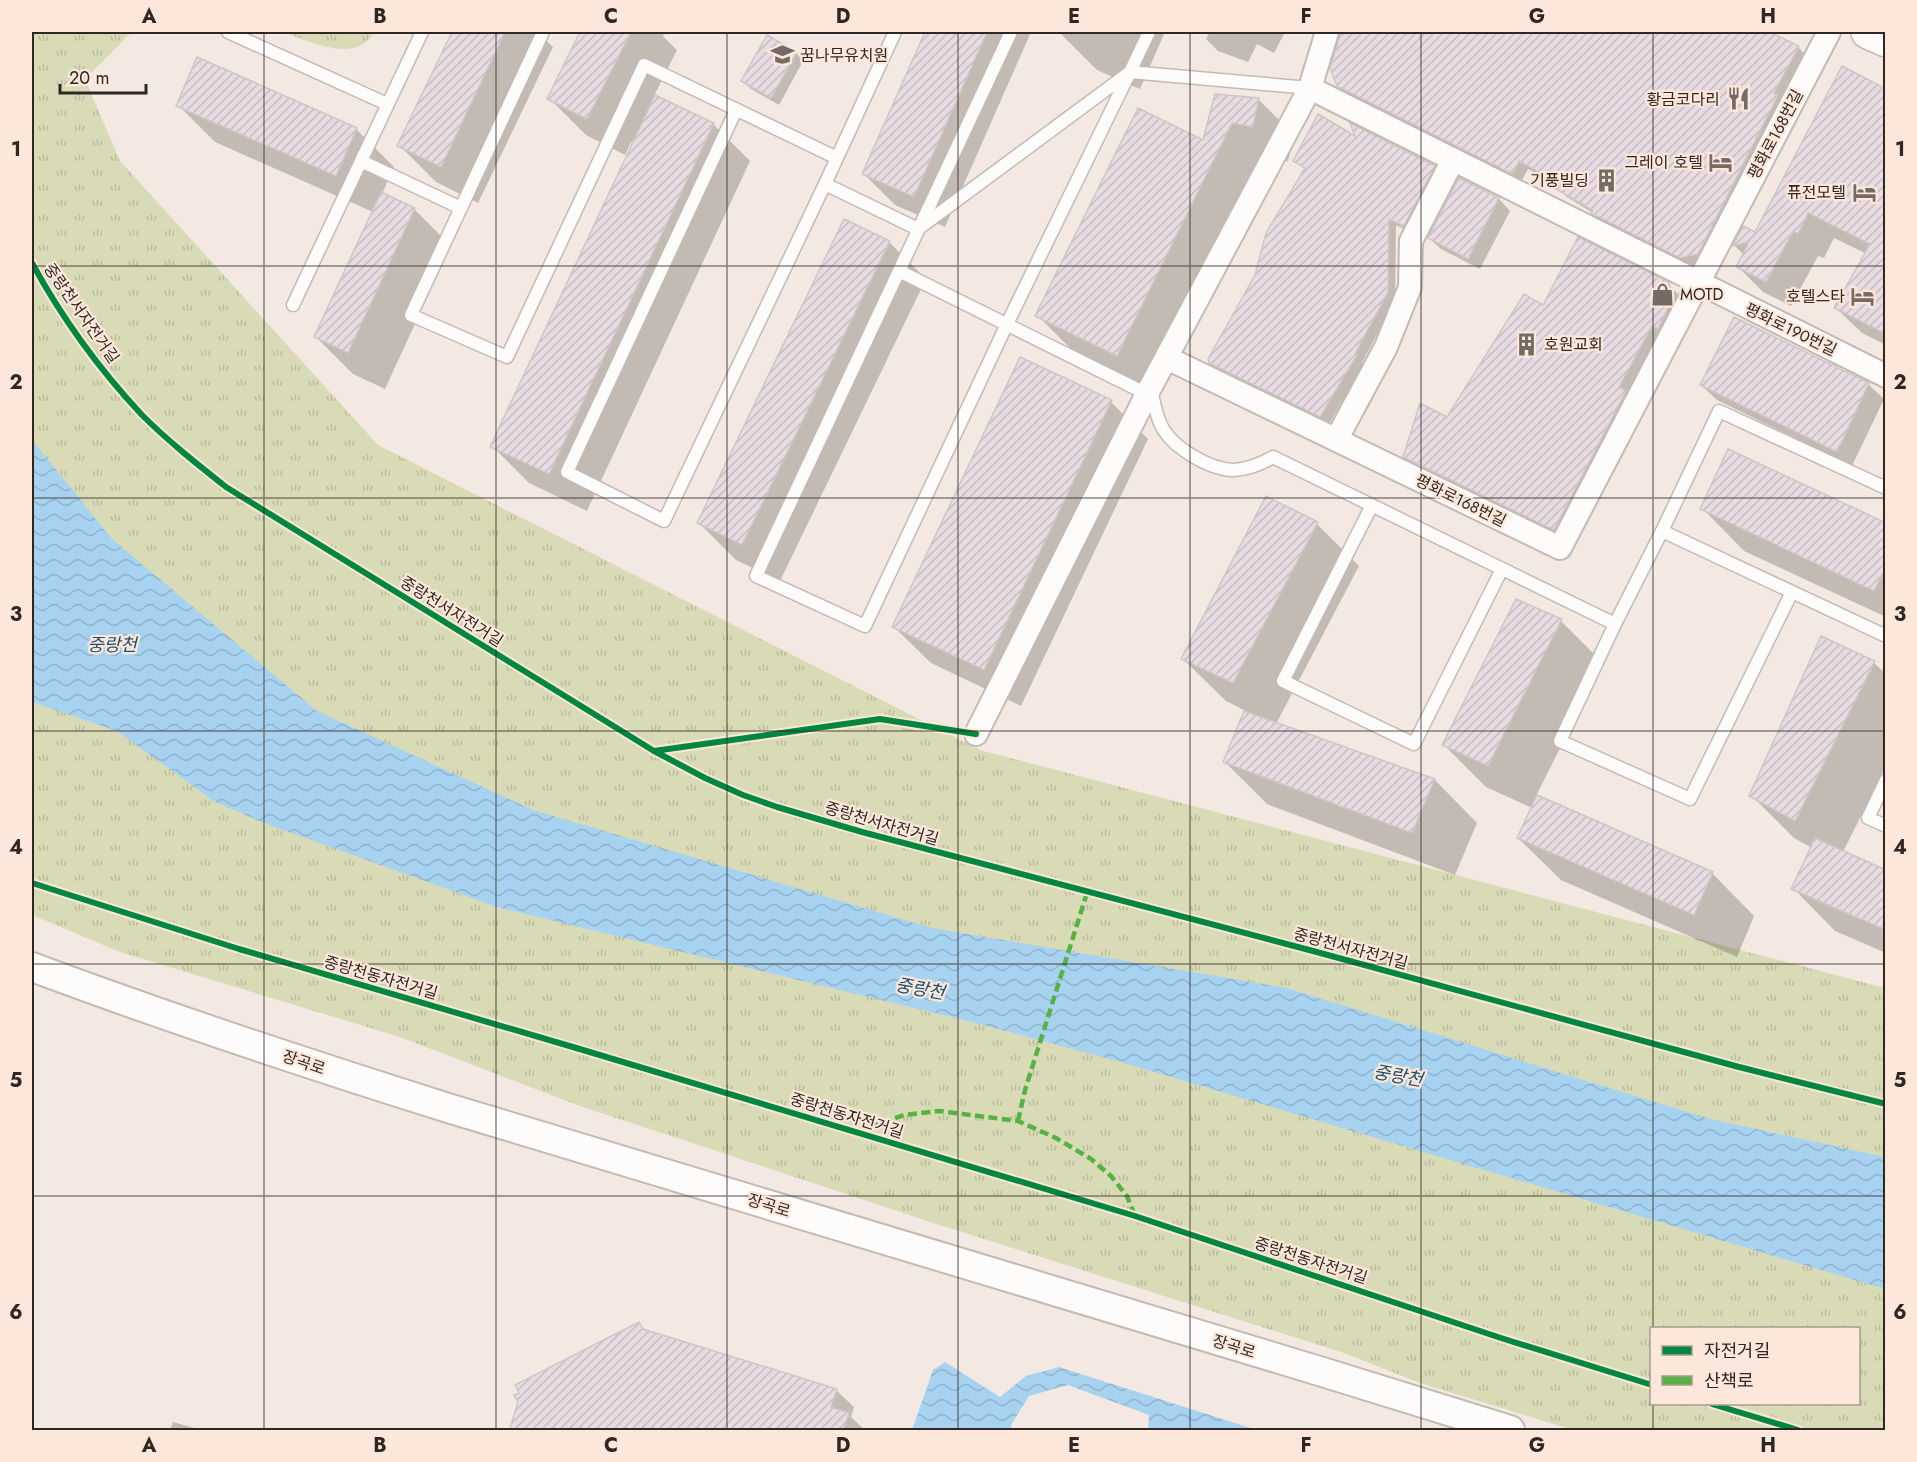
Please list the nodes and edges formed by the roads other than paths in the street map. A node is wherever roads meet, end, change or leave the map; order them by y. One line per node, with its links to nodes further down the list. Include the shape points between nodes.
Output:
1 (228, 32): 13 (lane)
2 (422, 32): 13 (lane); 18 (lane, via 361,161)
3 (543, 32): 18 (lane)
4 (894, 32): 15 (lane)
5 (1011, 32): 19 (lane)
6 (1149, 32): 11 (lane)
7 (1327, 32): 12 (street)
8 (1829, 32): 21 (street, 평화로168번길)
9 (1869, 32): 10 (main road)
10 (1886, 40)
11 (1130, 72): 12 (lane); 19 (lane); 23 (lane)
12 (1310, 88): 16 (street, 평화로190번길); 24 (street)
13 (387, 104): 22 (lane)
14 (736, 110): 15 (lane); 17 (lane, via 567,472 664,521); 18 (lane, via 644,65 507,357 411,315)
15 (837, 158): 17 (lane)
16 (1453, 160): 21 (street, 평화로190번길); 27 (street, via 1411,242 1410,287 1386,348)
17 (825, 184): 19 (lane)
18 (461, 208)
19 (918, 229): 20 (lane)
20 (899, 271): 23 (lane); 23 (lane, via 756,576 865,626)
21 (1697, 282): 25 (street, 평화로190번길); 27 (street, 평화로168번길, via 1560,548)
22 (293, 305)
23 (1007, 324): 26 (lane)
24 (1167, 358): 26 (street); 27 (street, 평화로168번길)
25 (1886, 376)
26 (1149, 391): 29 (lane, via 1164,431 1189,454 1231,470 1248,468 1274,457); 35 (street)
27 (1336, 440)
28 (1886, 488): 30 (lane, via 1719,411)
29 (1372, 506): 31 (lane); 31 (lane, via 1283,681 1414,744)
30 (1662, 531): 32 (lane); 33 (lane)
31 (1502, 569): 33 (lane)
32 (1792, 592): 33 (lane, via 1690,800 1560,741); 34 (lane)
33 (1615, 624)
34 (1886, 636)
35 (976, 734)
36 (1886, 780): 37 (lane, via 1868,818)
37 (1886, 826)
38 (32, 968): 39 (street, 장곡로, via 448,1108)
39 (1510, 1431)

